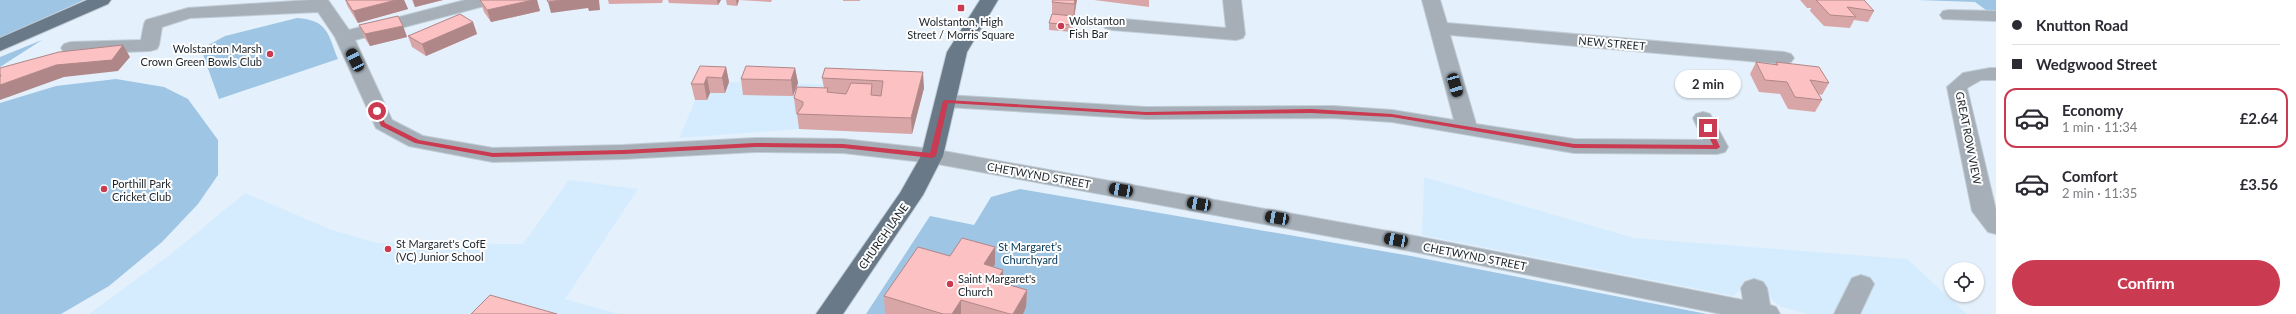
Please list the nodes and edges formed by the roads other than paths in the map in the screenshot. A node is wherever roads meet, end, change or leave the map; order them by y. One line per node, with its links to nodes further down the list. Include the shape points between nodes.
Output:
1 (102, 0): 12 (main road)
2 (486, 0): 11 (street)
3 (989, 0): 16 (main road, CHURCH LANE, via 957,52)
4 (1232, 0): 9 (street, via 1236,34)
5 (1431, 0): 10 (street)
6 (322, 5): 11 (street, CHETWYND STREET); 13 (street, via 188,13 153,24 150,45)
7 (1949, 15): 8 (street)
8 (1996, 16)
9 (1112, 24)
10 (1439, 28): 14 (street, NEW STREET); 18 (street)
11 (344, 37): 19 (street, CHETWYND STREET, via 383,124 417,141 493,155 755,145 843,146)
12 (0, 45)
13 (72, 48)
14 (1784, 58)
15 (1996, 74): 20 (street, GREAT ROW VIEW, via 1966,78 1957,87 1984,211)
16 (946, 101): 18 (street, via 1146,114 1311,111 1392,116); 19 (main road, CHURCH LANE)
17 (1703, 118): 18 (street, via 1717,147 1574,146)
18 (1467, 128)
19 (932, 156): 22 (street, CHETWYND STREET); 23 (main road, CHURCH LANE, via 911,195)
20 (1996, 226)
21 (1861, 284): 24 (street)
22 (1759, 305)
23 (829, 314)
24 (1847, 314)

